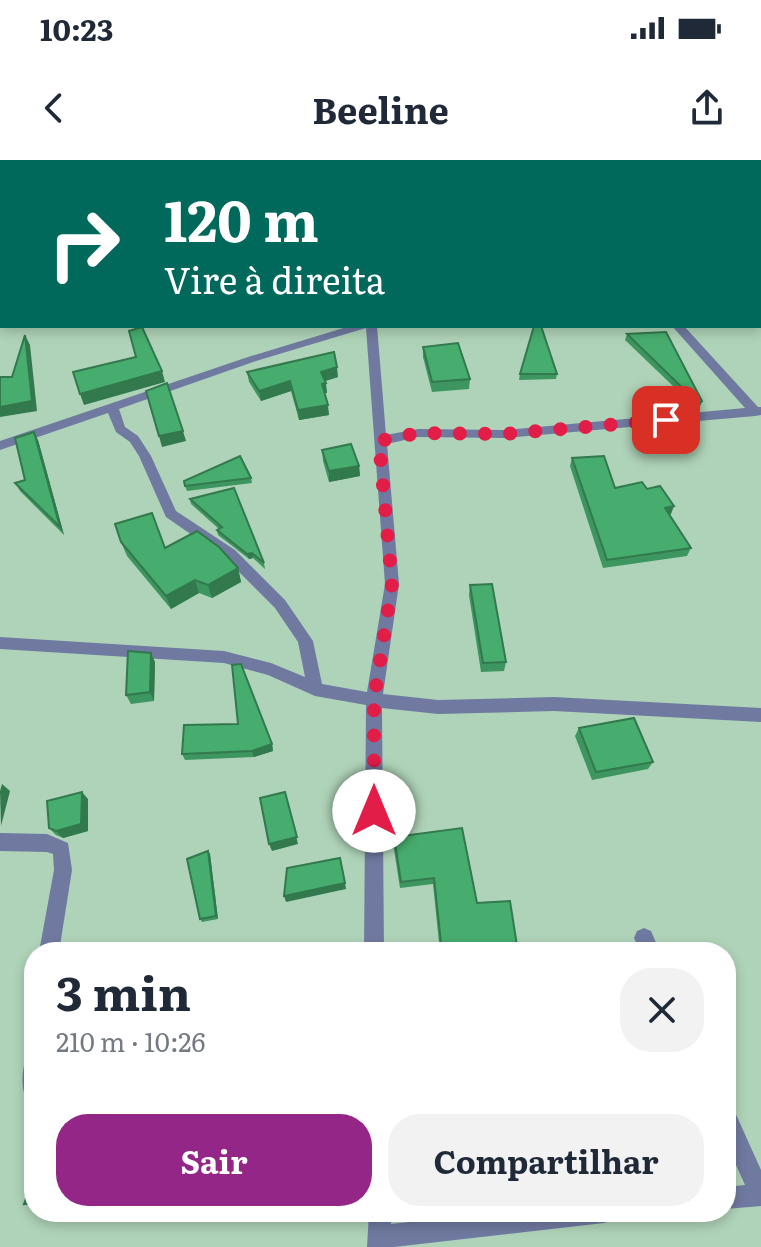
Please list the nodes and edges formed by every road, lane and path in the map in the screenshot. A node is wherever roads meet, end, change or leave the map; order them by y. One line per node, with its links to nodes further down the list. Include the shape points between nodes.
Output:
1 (356, 328): 4 (street)
2 (371, 328): 6 (street)
3 (680, 328): 5 (street)
4 (112, 406): 7 (street); 9 (street, via 120,429 145,456 171,514 230,554 280,604 305,641)
5 (758, 411): 6 (street, via 504,434 418,433)
6 (379, 441): 10 (street, via 392,584)
7 (0, 446)
8 (0, 643): 9 (street, via 224,657 271,669)
9 (315, 689): 10 (street)
10 (374, 700): 11 (street, via 438,707 554,704); 14 (street)
11 (761, 715)
12 (0, 842): 13 (street, via 47,843 62,849)
13 (51, 942)
14 (374, 942)
15 (736, 1140): 16 (street)
16 (761, 1195): 17 (street)
17 (736, 1197)
18 (380, 1222): 20 (street)
19 (529, 1222): 20 (street)
20 (379, 1242)

